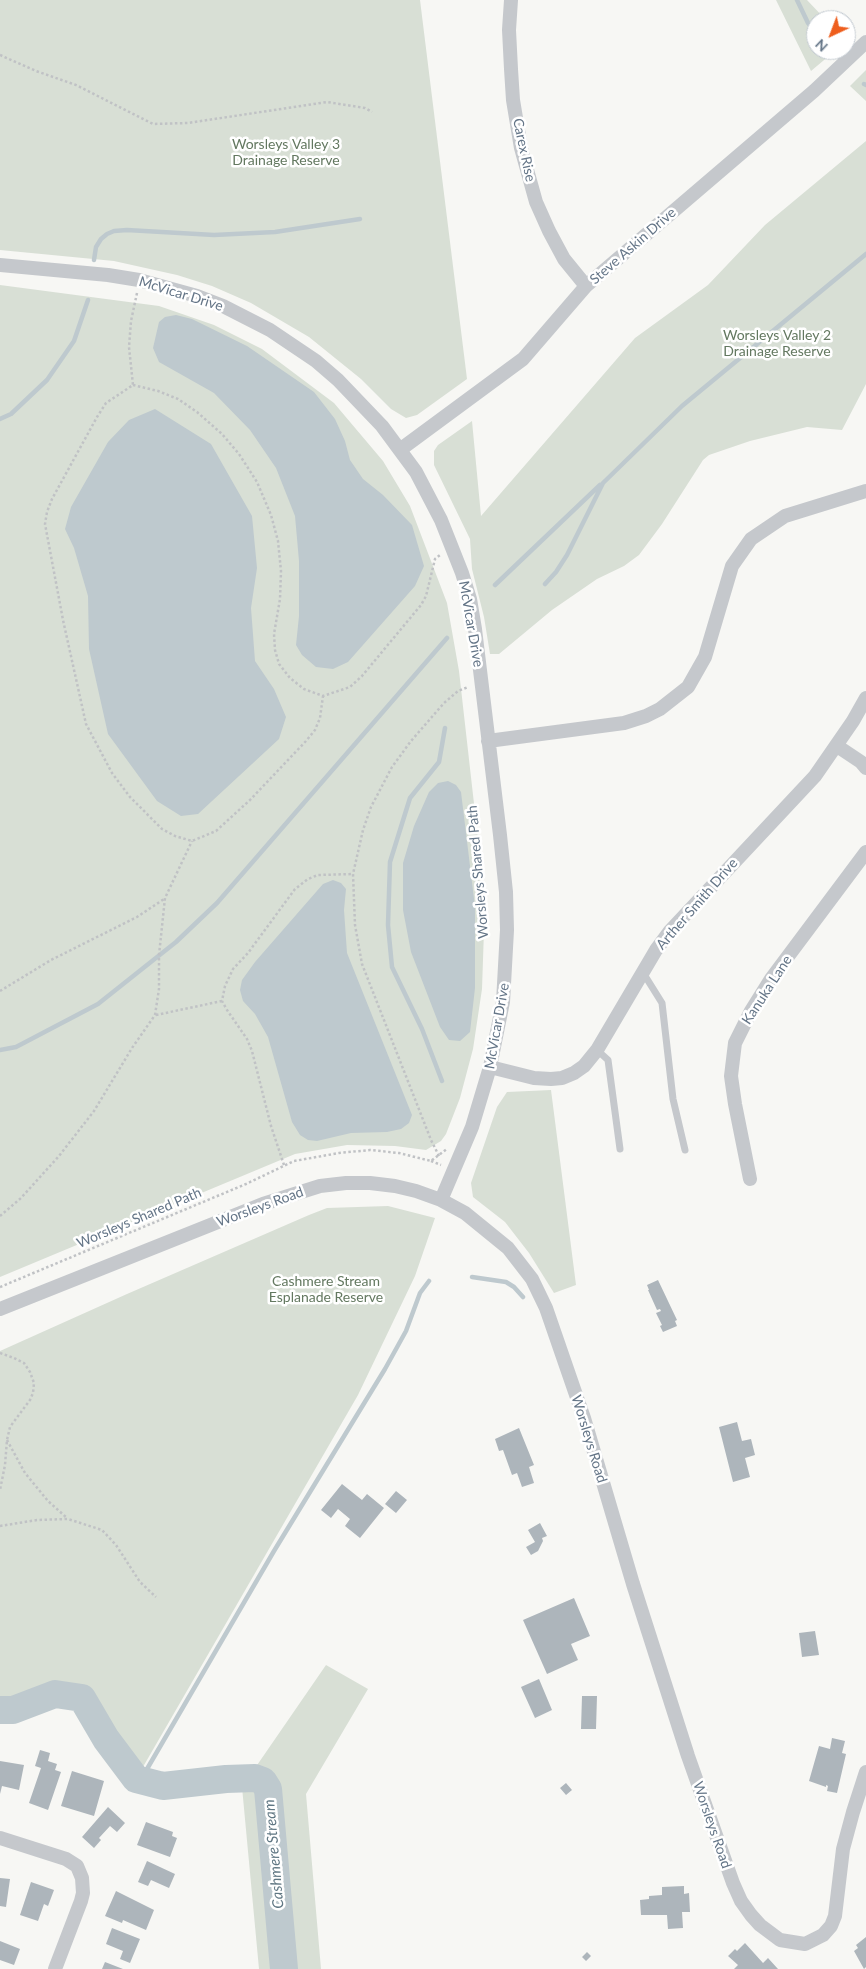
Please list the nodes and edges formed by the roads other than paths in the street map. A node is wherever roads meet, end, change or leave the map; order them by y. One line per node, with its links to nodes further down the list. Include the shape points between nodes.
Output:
1 (511, 0): 4 (street, Carex Rise, via 509,30 513,100 521,148 536,202 549,231 564,260)
2 (866, 42): 4 (street, Steve Askin Drive, via 814,91)
3 (0, 265): 5 (street, McVicar Drive, via 139,280 223,306 270,330 316,361 363,404)
4 (586, 286): 5 (street, Steve Askin Drive, via 523,359)
5 (401, 449): 8 (street, McVicar Drive, via 441,520 470,598)
6 (866, 492): 8 (street, via 784,516 751,539 732,566 705,657 688,687 660,709 624,723)
7 (866, 698): 9 (street, Arther Smith Drive)
8 (488, 741): 14 (street, McVicar Drive, via 505,883 507,930 503,1002)
9 (837, 746): 10 (street); 12 (street, Arther Smith Drive, via 815,776 670,931)
10 (866, 768)
11 (866, 852): 17 (street, Kanuka Lane, via 771,979 735,1043 731,1076 734,1104)
12 (642, 974): 13 (street, Arther Smith Drive); 16 (lane, via 662,1003 672,1099)
13 (597, 1050): 14 (street, Arther Smith Drive, via 584,1066 556,1079 534,1078); 15 (lane, via 608,1060)
14 (490, 1067): 18 (street, McVicar Drive, via 472,1127)
15 (620, 1149)
16 (685, 1150)
17 (750, 1179)
18 (441, 1200): 19 (street, Worsleys Road, via 416,1191 370,1182 320,1186 264,1204); 20 (street, Worsleys Road, via 466,1213 508,1248 532,1279 546,1308 584,1418 688,1756 733,1883 751,1915 780,1940 805,1944 823,1936 831,1926 843,1849)
19 (0, 1309)
20 (866, 1772)
21 (0, 1838): 22 (street, via 54,1854 77,1866 83,1893)
22 (55, 1969)

